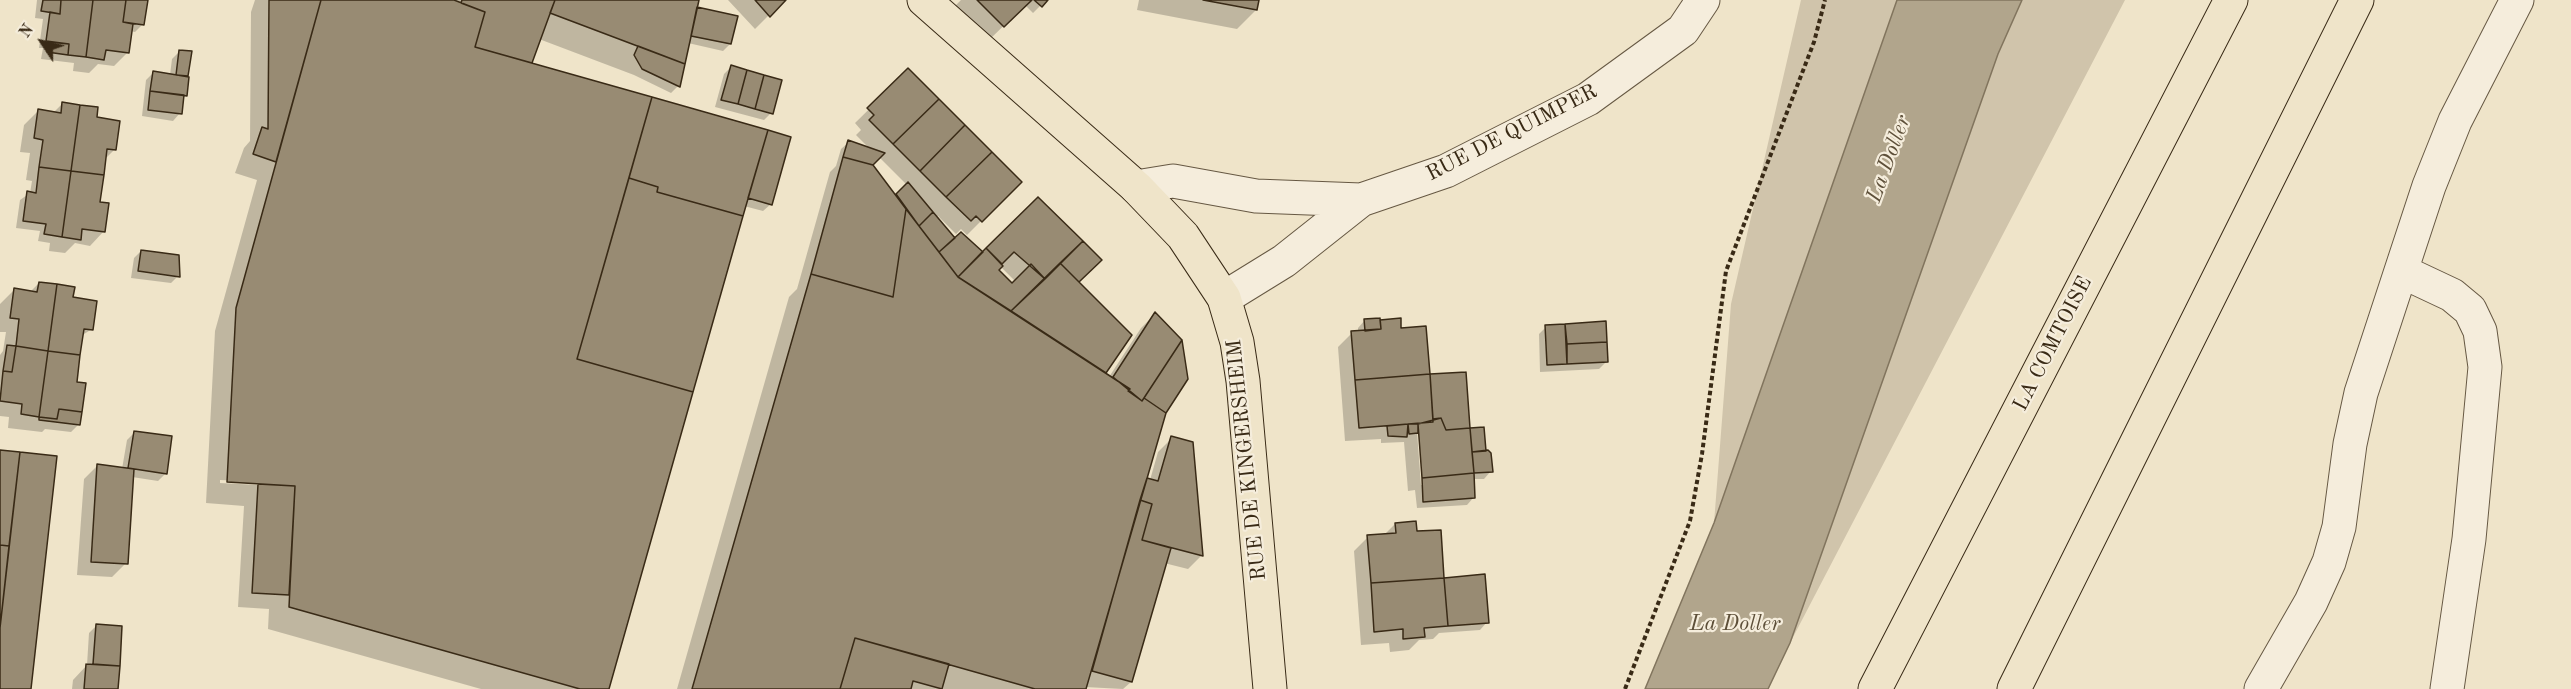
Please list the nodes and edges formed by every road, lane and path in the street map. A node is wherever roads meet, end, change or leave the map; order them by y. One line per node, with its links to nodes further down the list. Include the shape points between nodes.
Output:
1 (924, 0): 7 (main road, RUE DE KINGERSHEIM)
2 (1703, 0): 8 (street, RUE DE QUIMPER, via 1683,30 1588,99 1446,171)
3 (1825, 0): 12 (path, via 1814,42 1726,271 1690,521)
4 (2231, 0): 13 (main road, LA COMTOISE)
5 (2357, 0): 14 (main road)
6 (2517, 0): 9 (street, via 2455,121)
7 (1136, 187): 8 (street, RUE DE QUIMPER, via 1173,181 1256,196); 10 (main road, RUE DE KINGERSHEIM, via 1183,236)
8 (1361, 200): 10 (street, RUE DE QUIMPER, via 1284,261)
9 (2401, 271): 15 (street, via 2361,393 2339,527 2329,562); 16 (street, via 2452,295 2470,310 2480,331 2485,367 2469,539)
10 (1224, 298): 11 (main road, RUE DE KINGERSHEIM, via 1243,381)
11 (1270, 689)
12 (1625, 689)
13 (1875, 689)
14 (2014, 689)
15 (2262, 689)
16 (2447, 689)

